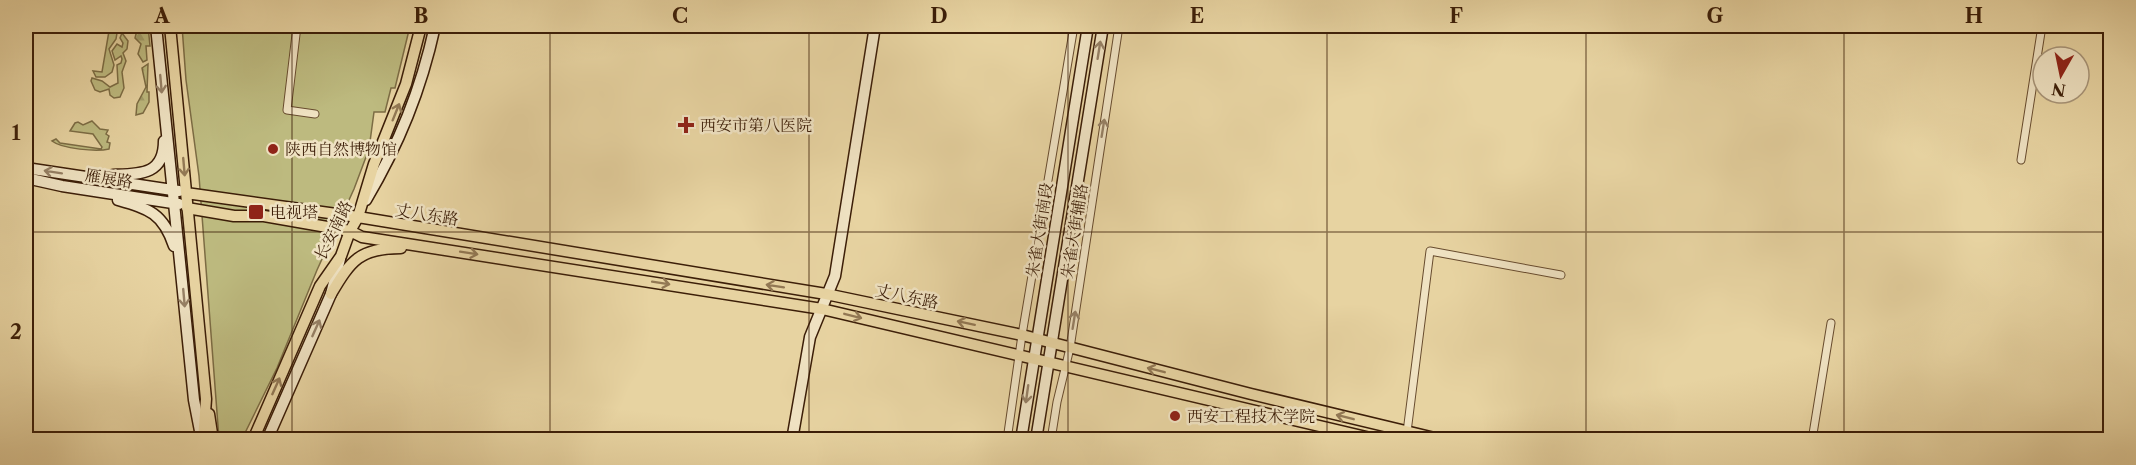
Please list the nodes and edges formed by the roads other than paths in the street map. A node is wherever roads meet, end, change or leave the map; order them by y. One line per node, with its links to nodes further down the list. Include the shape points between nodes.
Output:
1 (156, 26): 13 (main road, one-way to 13)
2 (170, 26): 20 (main road, one-way to 20)
3 (297, 26): 12 (street, via 286,110)
4 (421, 26): 22 (main road, 长安南路, one-way to 4, via 406,84)
5 (435, 26): 22 (main road, via 408,119)
6 (874, 26): 31 (main road, via 835,276)
7 (1074, 26): 34 (street, 朱雀大街辅路)
8 (1088, 26): 35 (main road, 朱雀大街南段)
9 (1103, 26): 36 (main road, 朱雀大街南段, one-way to 9)
10 (1119, 26): 37 (street, 朱雀大街辅路, one-way to 10)
11 (2042, 26): 14 (street)
12 (315, 114)
13 (164, 117): 16 (main road, via 163,154 156,166 138,174); 19 (main road)
14 (2021, 160)
15 (26, 168): 16 (main road, 雁展路, one-way to 15)
16 (80, 176): 19 (main road, 雁展路)
17 (26, 178): 18 (main road, 雁展路)
18 (87, 189): 21 (main road, 雁展路); 28 (main road, via 156,214 170,234)
19 (174, 190): 20 (main road, 雁展路); 21 (main road)
20 (186, 193): 23 (main road); 24 (main road, 丈八东路)
21 (175, 203): 23 (main road, 雁展路); 28 (main road)
22 (362, 206): 24 (main road, 长安南路)
23 (187, 208): 25 (main road, 丈八东路); 42 (main road)
24 (358, 218): 25 (main road, 长安南路); 31 (main road, 丈八东路, one-way to 24)
25 (350, 231): 26 (main road, 丈八东路, via 362,237); 27 (main road, 长安南路)
26 (432, 248): 30 (main road, via 372,250 348,267); 32 (main road, 丈八东路, one-way to 32)
27 (341, 256): 30 (main road); 48 (main road, 长安南路, one-way to 27, via 320,286)
28 (181, 265): 46 (main road, one-way to 46, via 194,400)
29 (1561, 275): 43 (street, via 1430,252)
30 (332, 294): 45 (main road, one-way to 30)
31 (826, 294): 32 (main road); 34 (main road, 丈八东路, one-way to 31)
32 (822, 309): 38 (main road, 丈八东路, one-way to 38); 49 (main road, via 810,337)
33 (1831, 323): 56 (street)
34 (1022, 335): 35 (main road, 丈八东路); 38 (street, 朱雀大街辅路)
35 (1036, 339): 36 (main road, 丈八东路); 39 (main road, 朱雀大街南段)
36 (1052, 343): 37 (main road, 丈八东路); 40 (main road, 朱雀大街南段)
37 (1070, 348): 41 (street, 朱雀大街辅路); 43 (main road, 丈八东路, one-way to 37)
38 (1019, 356): 39 (main road, 丈八东路); 50 (street, 朱雀大街辅路)
39 (1033, 359): 40 (main road, 丈八东路); 51 (main road, 朱雀大街南段, one-way to 51)
40 (1048, 362): 41 (main road, 丈八东路); 52 (main road, 朱雀大街南段)
41 (1066, 366): 53 (street, 朱雀大街辅路); 54 (main road, 丈八东路)
42 (206, 399): 46 (main road); 47 (main road)
43 (1407, 432): 44 (main road, 丈八东路)
44 (1423, 438): 55 (main road, 丈八东路)
45 (268, 439)
46 (202, 440)
47 (213, 440)
48 (252, 440)
49 (792, 440)
50 (1007, 440)
51 (1021, 440)
52 (1036, 440)
53 (1051, 440)
54 (1379, 440)
55 (1443, 440)
56 (1812, 440)

